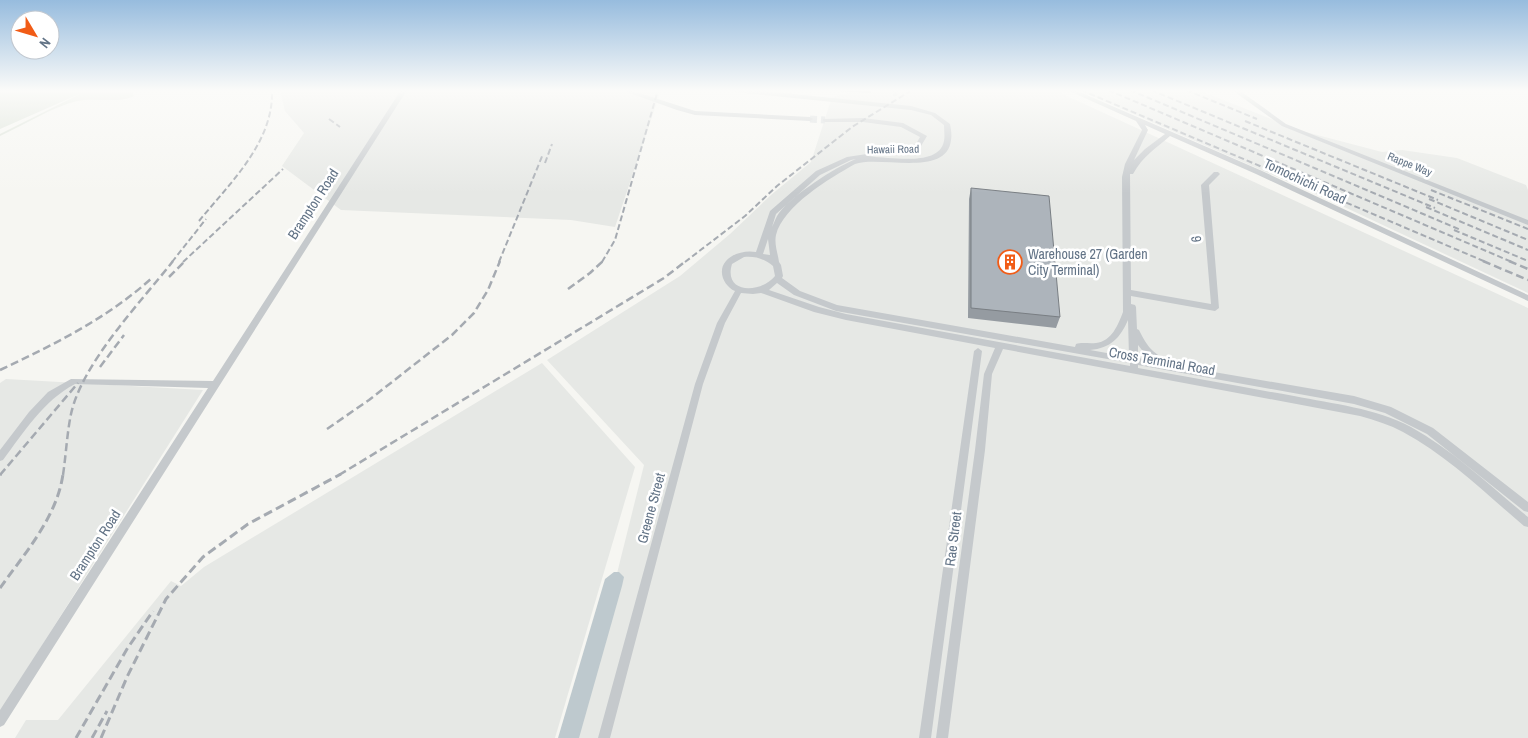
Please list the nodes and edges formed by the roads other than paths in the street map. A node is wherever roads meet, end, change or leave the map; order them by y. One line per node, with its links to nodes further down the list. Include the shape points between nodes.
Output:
1 (382, 124): 22 (street, Brampton Road)
2 (898, 124): 10 (street, Hawaii Road, via 924,136 919,145 849,158 818,173 774,214)
3 (948, 124): 11 (street, Hawaii Road, via 948,146 938,155 920,162 860,160 841,168 783,214 772,236)
4 (1140, 124): 15 (street, via 1146,130 1126,170)
5 (1148, 124): 7 (street, Tomochichi Road)
6 (1283, 124): 9 (street, Rappe Way)
7 (1170, 134): 15 (street, via 1132,166); 16 (street, Tomochichi Road)
8 (1216, 174): 15 (street, 6, via 1204,186 1215,308)
9 (1528, 222)
10 (759, 254): 11 (street); 13 (street, via 742,255 729,263 725,275 727,281)
11 (775, 262): 12 (street, via 779,270)
12 (777, 279): 14 (street); 18 (street, Cross Terminal Road, via 797,293 836,308)
13 (739, 290): 14 (street); 27 (street, Greene Street, via 721,323 693,405)
14 (762, 290): 18 (street, Cross Terminal Road, via 846,317)
15 (1129, 292): 17 (street)
16 (1526, 297)
17 (1129, 316): 18 (street, via 1114,338 1092,348); 20 (street); 21 (street, via 1144,352 1155,359)
18 (1002, 342): 20 (street, Cross Terminal Road); 29 (street, Rae Street, via 987,380)
19 (978, 351): 28 (street, Rae Street)
20 (1134, 366): 21 (street, Cross Terminal Road); 25 (street, Cross Terminal Road, via 1360,412 1392,422 1438,450)
21 (1227, 379): 24 (street, Cross Terminal Road, via 1354,400 1396,413 1436,435)
22 (216, 385): 23 (street, via 74,381 47,399); 26 (street, Brampton Road)
23 (0, 457)
24 (1528, 508)
25 (1528, 523)
26 (0, 721)
27 (604, 738)
28 (925, 738)
29 (942, 738)

